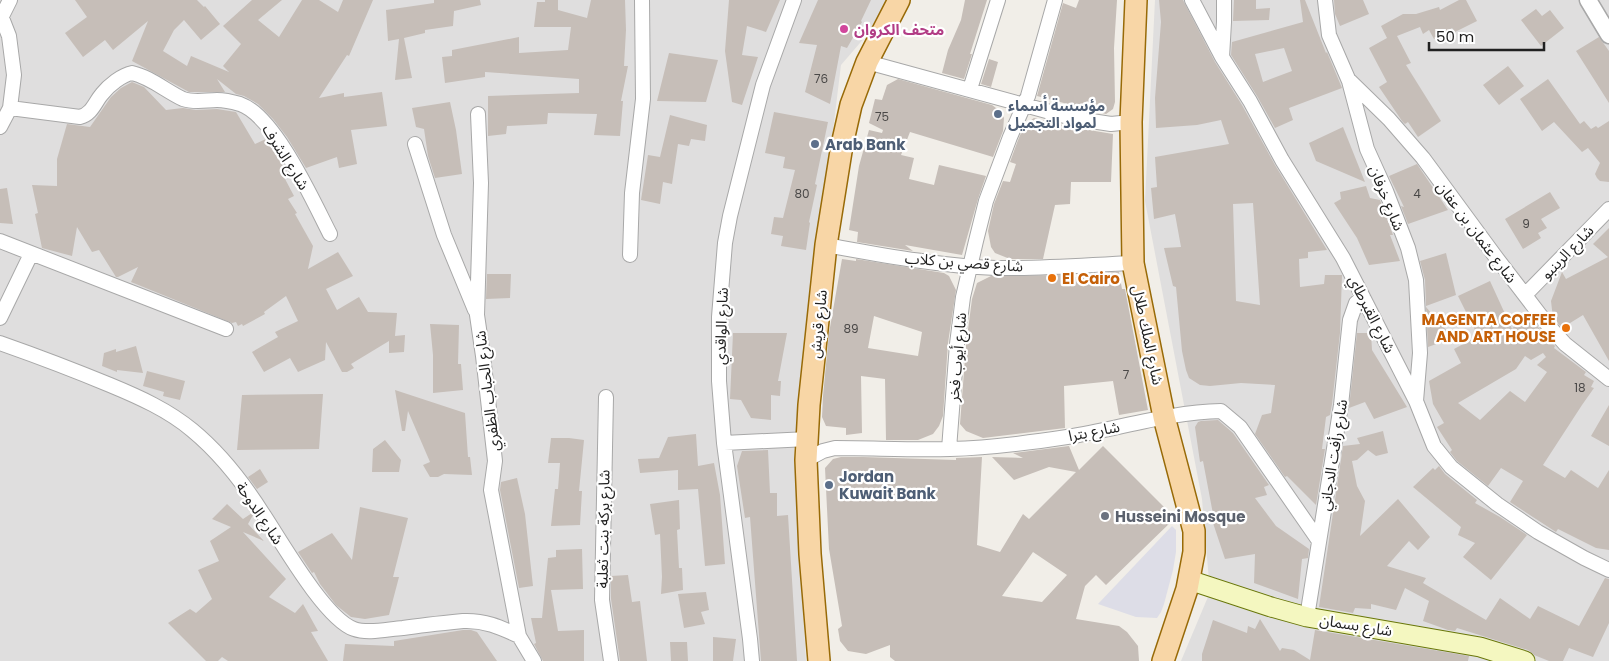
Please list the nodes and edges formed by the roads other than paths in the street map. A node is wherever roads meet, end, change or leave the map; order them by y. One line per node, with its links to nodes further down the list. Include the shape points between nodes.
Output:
1 (10, 0): 12 (street)
2 (642, 0): 29 (street, via 643,99 632,193)
3 (794, 0): 43 (street, شارع الواقدي, via 763,85 725,243 719,317 719,381)
4 (899, 0): 15 (main road, شارع قريش)
5 (998, 0): 17 (street)
6 (1055, 0): 18 (street, شارع أيوب فخر)
7 (1136, 0): 21 (main road, شارع الملك طلال)
8 (1192, 0): 14 (street, شارع القبرطاي)
9 (1224, 0): 14 (street)
10 (1325, 0): 16 (street, شارع خرفان, via 1329,34)
11 (1588, 0): 13 (street)
12 (1, 15): 19 (street, via 10,44 14,75)
13 (1609, 35)
14 (1222, 57): 33 (street, شارع القبرطاي, via 1344,258)
15 (867, 62): 17 (street); 27 (main road, شارع قريش, via 851,105 842,145)
16 (1349, 81): 32 (street, شارع عثمان بن عفان, via 1389,119 1422,158); 40 (street, شارع خرفان, via 1367,149 1408,248 1416,280 1420,354)
17 (970, 89): 18 (street)
18 (1024, 105): 21 (street, via 1099,123); 31 (street, شارع أيوب فخر, via 986,202)
19 (10, 108): 22 (street); 25 (street, شارع الشرف, via 84,116 89,114 103,92 132,73 184,99 241,104 261,118 276,136)
20 (478, 114): 34 (street, شارع الحباب الظفري, via 482,183)
21 (1131, 122): 30 (main road, شارع الملك طلال)
22 (0, 127)
23 (415, 144): 34 (street, via 444,235)
24 (1609, 209): 32 (street, شارع الرينبو)
25 (330, 234)
26 (0, 241): 28 (street)
27 (826, 245): 31 (street, شارع قصي بن كلاب); 42 (main road, شارع قريش)
28 (31, 254): 35 (street); 36 (street)
29 (630, 255)
30 (1133, 263): 31 (street, شارع قصي بن كلاب); 41 (main road, شارع الملك طلال)
31 (970, 266): 44 (street, شارع أيوب فخر, via 957,344)
32 (1525, 295): 38 (street, شارع عثمان بن عفان, via 1565,344)
33 (1363, 297): 40 (street, شارع القبرطاي); 46 (street, شارع رأفت الدجاني, via 1356,303 1350,320 1341,405)
34 (477, 316): 50 (street, شارع الحباب الظفري, via 495,461 491,490)
35 (0, 318)
36 (226, 329)
37 (0, 343): 50 (street, شارع الدوحة, via 135,396 171,414 193,431 235,474 315,592 347,626 380,630 476,621)
38 (1609, 379)
39 (606, 397): 52 (street, شارع بركة بنت ثعلبة, via 602,600)
40 (1416, 401): 47 (street, شارع القبرطاي, via 1434,446 1464,479 1538,532)
41 (1164, 417): 44 (street, شارع بترا, via 1069,437); 46 (street, شارع بترا, via 1221,411 1240,427); 48 (main road, شارع الملك طلال, via 1194,531 1194,552)
42 (808, 439): 43 (street); 45 (main road, شارع قريش)
43 (724, 442): 53 (street, شارع الواقدي)
44 (949, 449): 45 (street, شارع بترا, via 835,448)
45 (806, 460): 54 (main road, شارع قريش)
46 (1319, 541): 49 (street, شارع رأفت الدجاني)
47 (1609, 570)
48 (1188, 580): 49 (main road, شارع بسمان); 55 (main road, شارع الملك طلال)
49 (1307, 617): 56 (main road, شارع بسمان, via 1480,647)
50 (519, 636): 51 (street, شارع الحباب الظفري)
51 (534, 661)
52 (611, 661)
53 (752, 661)
54 (819, 661)
55 (1163, 661)
56 (1526, 661)

